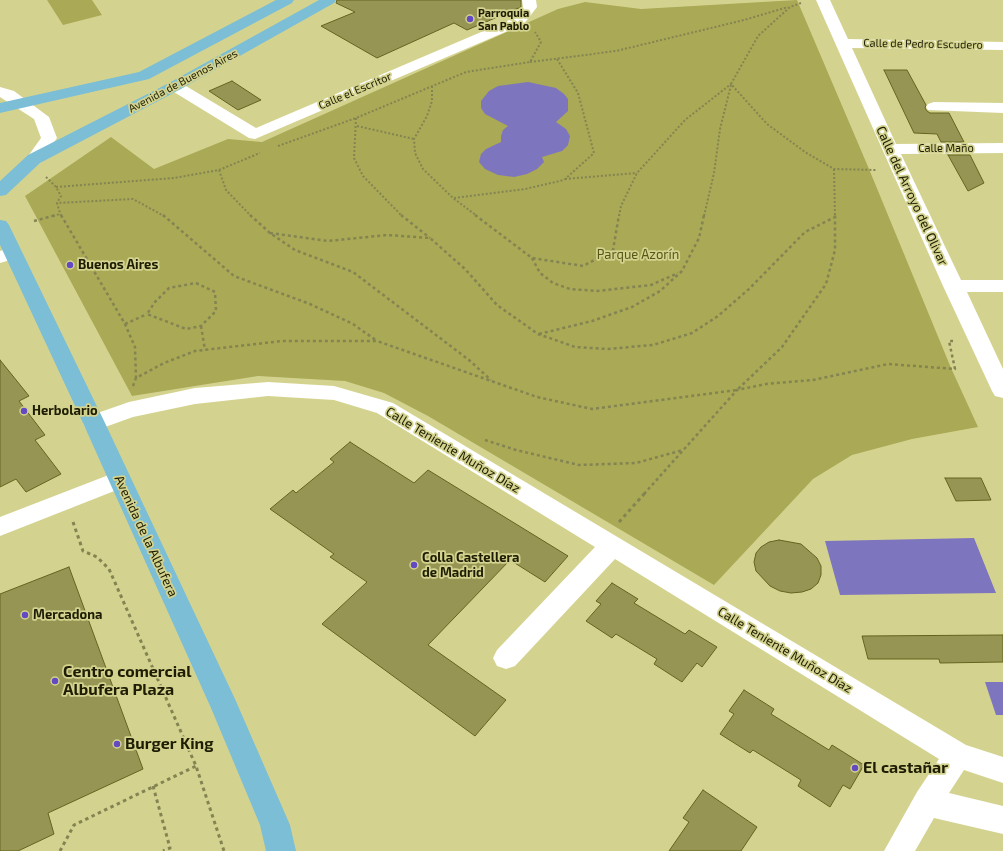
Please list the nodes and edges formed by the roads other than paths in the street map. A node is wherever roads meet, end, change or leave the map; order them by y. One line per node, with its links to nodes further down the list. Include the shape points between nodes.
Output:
1 (287, 0): 9 (main road, Avenida de Buenos Aires, via 144,76)
2 (329, 0): 7 (main road, Avenida de Buenos Aires)
3 (530, 0): 7 (street, Calle el Escritor, via 530,7 519,21 255,134)
4 (823, 0): 5 (street, Calle del Arroyo del Olivar)
5 (843, 43): 6 (street, Calle de Pedro Escudero); 14 (street, Calle del Arroyo del Olivar)
6 (1003, 46)
7 (175, 86): 15 (main road, Avenida de Buenos Aires)
8 (0, 92): 9 (street, Avenida de Buenos Aires, via 8,94)
9 (21, 104): 11 (main road, Avenida de Buenos Aires); 15 (street, Avenida de Buenos Aires, via 41,117 49,138)
10 (934, 107): 12 (street)
11 (0, 108)
12 (1003, 108)
13 (1003, 148): 14 (street, Calle Maño)
14 (890, 149): 19 (street, Calle del Arroyo del Olivar)
15 (34, 159): 16 (main road, Avenida de Buenos Aires)
16 (0, 191)
17 (0, 225): 18 (main road, Avenida de la Albufera)
18 (7, 255): 22 (main road, Avenida de la Albufera)
19 (953, 286): 20 (street); 21 (street, Calle del Arroyo del Olivar)
20 (1003, 286)
21 (1003, 391)
22 (94, 423): 23 (main road, Avenida de la Albufera); 25 (street, Calle Teniente Muñoz Díaz, via 129,410 195,396 268,389 334,393 385,408)
23 (119, 480): 24 (street); 31 (main road, Avenida de la Albufera, via 226,708 275,825)
24 (0, 526)
25 (607, 543): 26 (street); 27 (street, Calle Teniente Muñoz Díaz)
26 (506, 658)
27 (958, 755): 28 (street, Calle Teniente Muñoz Díaz); 29 (street)
28 (1003, 770)
29 (927, 802): 30 (street); 32 (street)
30 (1003, 820)
31 (281, 851)
32 (899, 851)

